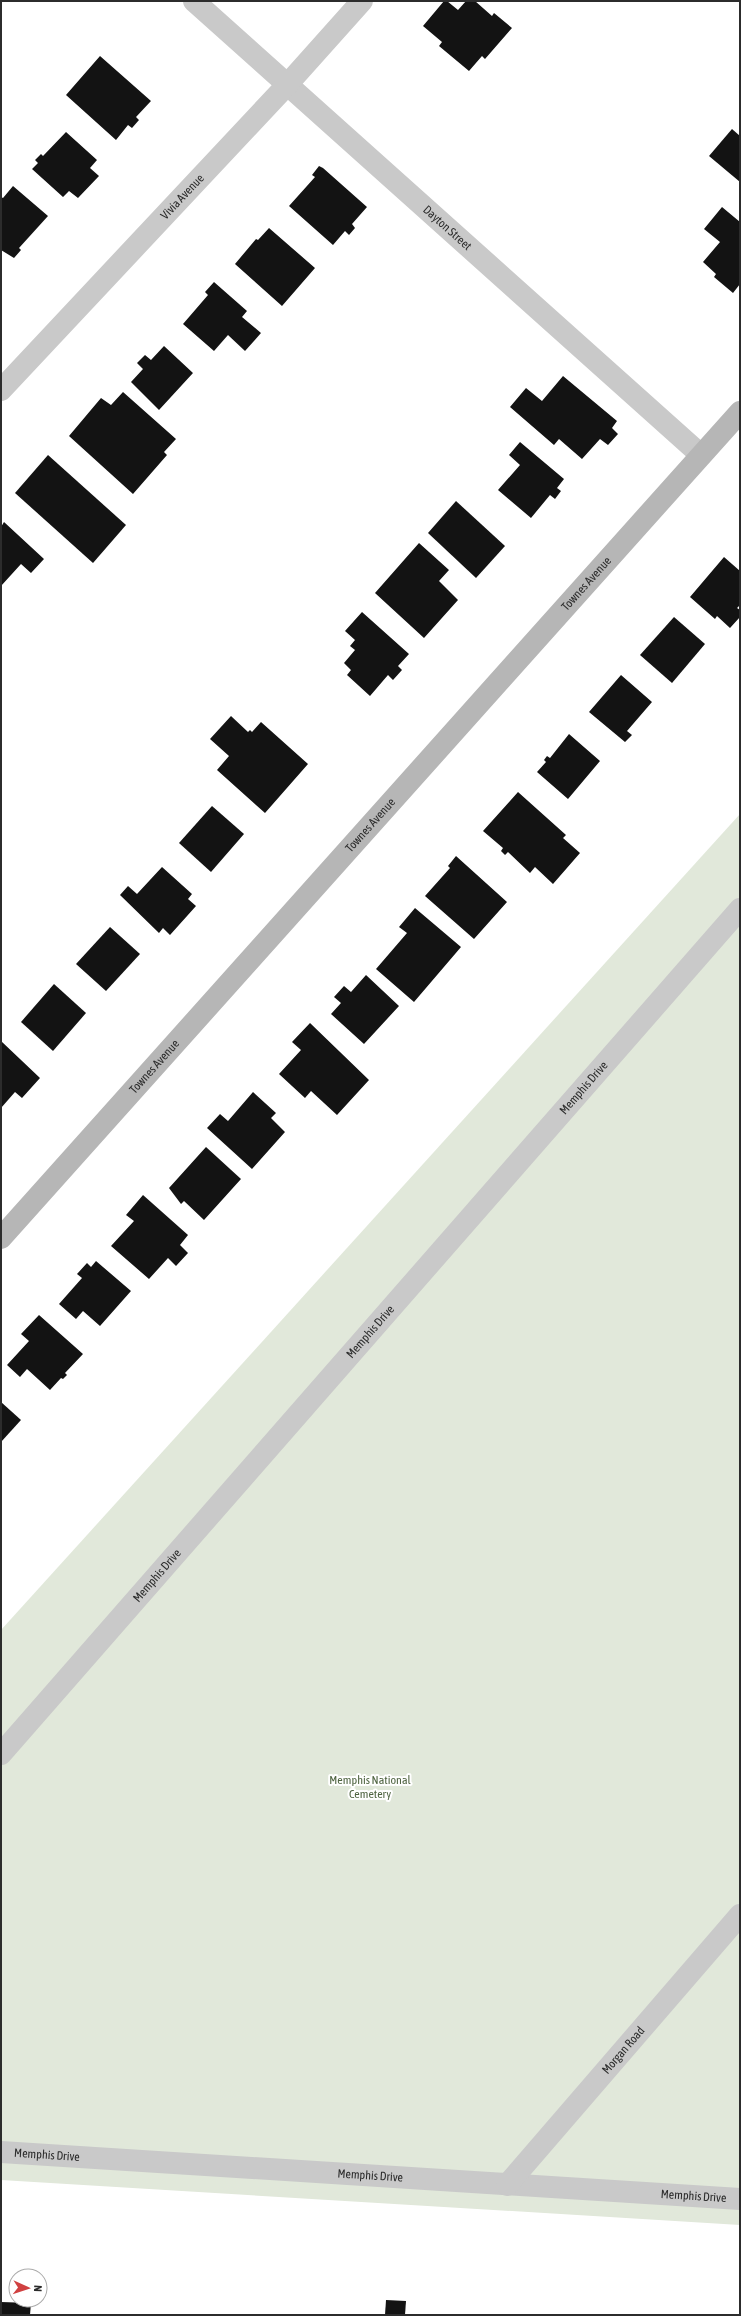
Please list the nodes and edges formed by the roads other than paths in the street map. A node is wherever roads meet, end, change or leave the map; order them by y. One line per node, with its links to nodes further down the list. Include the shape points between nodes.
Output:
1 (194, 1): 3 (street, Dayton Street)
2 (362, 1): 3 (street, Vivia Avenue)
3 (286, 86): 4 (street, Vivia Avenue); 6 (street, Dayton Street)
4 (1, 390)
5 (740, 412): 6 (street, Townes Avenue)
6 (701, 455): 8 (street, Townes Avenue)
7 (740, 909): 9 (street, Memphis Drive)
8 (1, 1238)
9 (1, 1754)
10 (740, 1915): 12 (street, Morgan Road)
11 (1, 2152): 12 (street, Memphis Drive)
12 (507, 2185): 13 (street, Memphis Drive)
13 (740, 2199)

